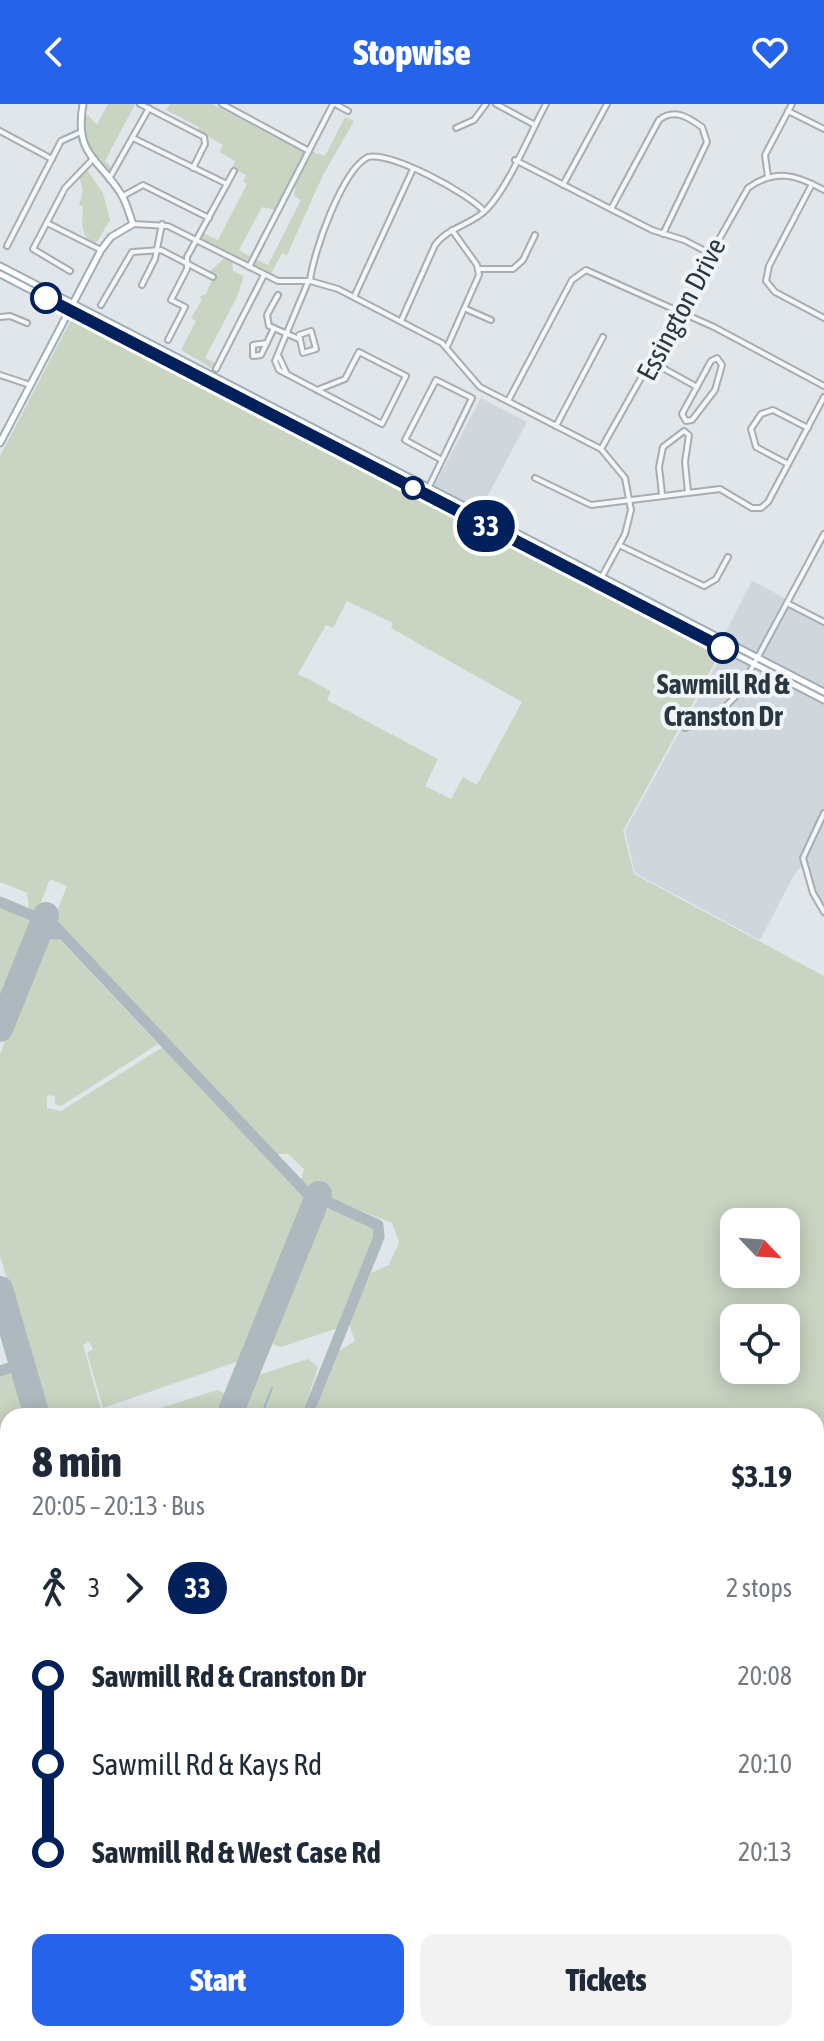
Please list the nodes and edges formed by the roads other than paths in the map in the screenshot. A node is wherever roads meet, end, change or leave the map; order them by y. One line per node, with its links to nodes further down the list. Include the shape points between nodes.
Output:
1 (83, 104): 17 (main road)
2 (140, 104): 10 (street)
3 (222, 104): 19 (street)
4 (334, 104): 11 (street); 19 (street)
5 (486, 104): 14 (street, via 474,120)
6 (496, 104): 13 (street)
7 (546, 104): 13 (street)
8 (607, 104): 30 (street)
9 (792, 104): 12 (street)
10 (149, 108): 18 (street); 23 (street, via 204,137)
11 (348, 111)
12 (788, 111): 15 (street); 26 (street, via 765,155)
13 (535, 125): 22 (street)
14 (456, 128)
15 (824, 129)
16 (0, 131): 20 (street)
17 (81, 132): 20 (street, via 66,136); 21 (main road)
18 (133, 138): 23 (street); 27 (street)
19 (309, 151): 49 (street)
20 (52, 159): 43 (street)
21 (92, 160): 27 (main road); 36 (street, via 70,180)
22 (515, 160): 30 (street); 34 (street)
23 (193, 168): 29 (street)
24 (413, 169): 34 (street); 55 (street, via 387,157 368,157 356,164); 58 (street)
25 (234, 171): 29 (street)
26 (768, 177): 28 (street, via 791,175); 46 (street, Essington Drive, via 745,193)
27 (109, 179): 32 (main road)
28 (812, 183): 31 (street); 64 (street, via 766,281 775,292)
29 (227, 184): 35 (street)
30 (563, 185): 33 (street)
31 (824, 190)
32 (123, 196): 35 (street, via 143,185); 37 (main road)
33 (611, 209): 40 (street); 40 (street, via 662,118 681,115 702,127 706,147)
34 (484, 211): 39 (street)
35 (209, 218): 42 (street)
36 (47, 223): 44 (street); 51 (street, via 33,250)
37 (133, 224): 38 (street); 44 (main road)
38 (162, 224): 42 (street); 45 (street)
39 (452, 230): 50 (street); 66 (street, via 435,245)
40 (663, 234): 46 (street)
41 (535, 235): 50 (street, via 513,269)
42 (196, 240): 47 (street); 49 (street)
43 (7, 246)
44 (101, 250): 60 (main road)
45 (158, 250): 47 (street); 56 (street); 59 (street, via 129,253)
46 (711, 254): 62 (street, Essington Drive)
47 (188, 264): 54 (street); 72 (street, via 171,300 185,307)
48 (0, 266): 60 (main road)
49 (249, 267): 53 (street)
50 (479, 269): 61 (street)
51 (70, 271)
52 (0, 274): 60 (main road)
53 (264, 275): 55 (street); 76 (street)
54 (213, 277)
55 (309, 282): 58 (street); 69 (street)
56 (142, 285)
57 (278, 295): 68 (street, via 267,315)
58 (354, 297): 66 (street)
59 (101, 305)
60 (71, 307): 78 (main road); 91 (main road)
61 (466, 309): 65 (street); 74 (street)
62 (679, 313): 75 (street, Essington Drive); 79 (street); 83 (street, via 596,272 581,271)
63 (0, 317): 67 (street)
64 (824, 318)
65 (491, 320)
66 (401, 321): 74 (street)
67 (27, 323)
68 (274, 328): 69 (street); 73 (street)
69 (287, 334): 71 (street); 81 (street, via 275,365)
70 (603, 337): 84 (street)
71 (299, 339): 71 (street, via 311,331 316,349 303,353)
72 (168, 340)
73 (267, 343)
74 (447, 347): 83 (street, via 469,378)
75 (652, 362): 80 (street); 87 (street, Essington Drive)
76 (216, 369)
77 (0, 375): 78 (street)
78 (30, 385): 86 (main road)
79 (824, 386)
80 (697, 387): 80 (street, via 682,414 686,421 699,413 715,390 720,359 711,361)
81 (317, 390): 81 (street, via 345,379 359,352 406,376 382,424)
82 (824, 397): 85 (street)
83 (508, 401): 84 (street)
84 (556, 426): 87 (street)
85 (808, 428): 89 (street); 89 (street, via 773,410 761,414 751,429 756,447)
86 (0, 443)
87 (601, 449): 94 (street, via 621,470)
88 (440, 459): 88 (street, via 405,440 436,380 472,398); 91 (street)
89 (788, 464): 92 (street, via 761,508 722,489)
90 (535, 478): 94 (street, via 589,505)
91 (427, 492): 98 (main road)
92 (688, 492): 93 (street); 93 (street, via 686,432 663,447)
93 (662, 494): 94 (street)
94 (630, 498): 96 (street, via 628,525)
95 (824, 534): 99 (street)
96 (619, 545): 97 (street, via 704,586 716,579); 98 (street)
97 (728, 557)
98 (600, 581): 101 (main road)
99 (787, 603): 100 (street); 101 (street)
100 (824, 622)
101 (756, 660): 102 (main road); 103 (main road); 104 (street, via 728,706)
102 (824, 692)
103 (824, 700)
104 (685, 728)
105 (824, 813): 106 (street, via 803,858 809,885)
106 (824, 912)

